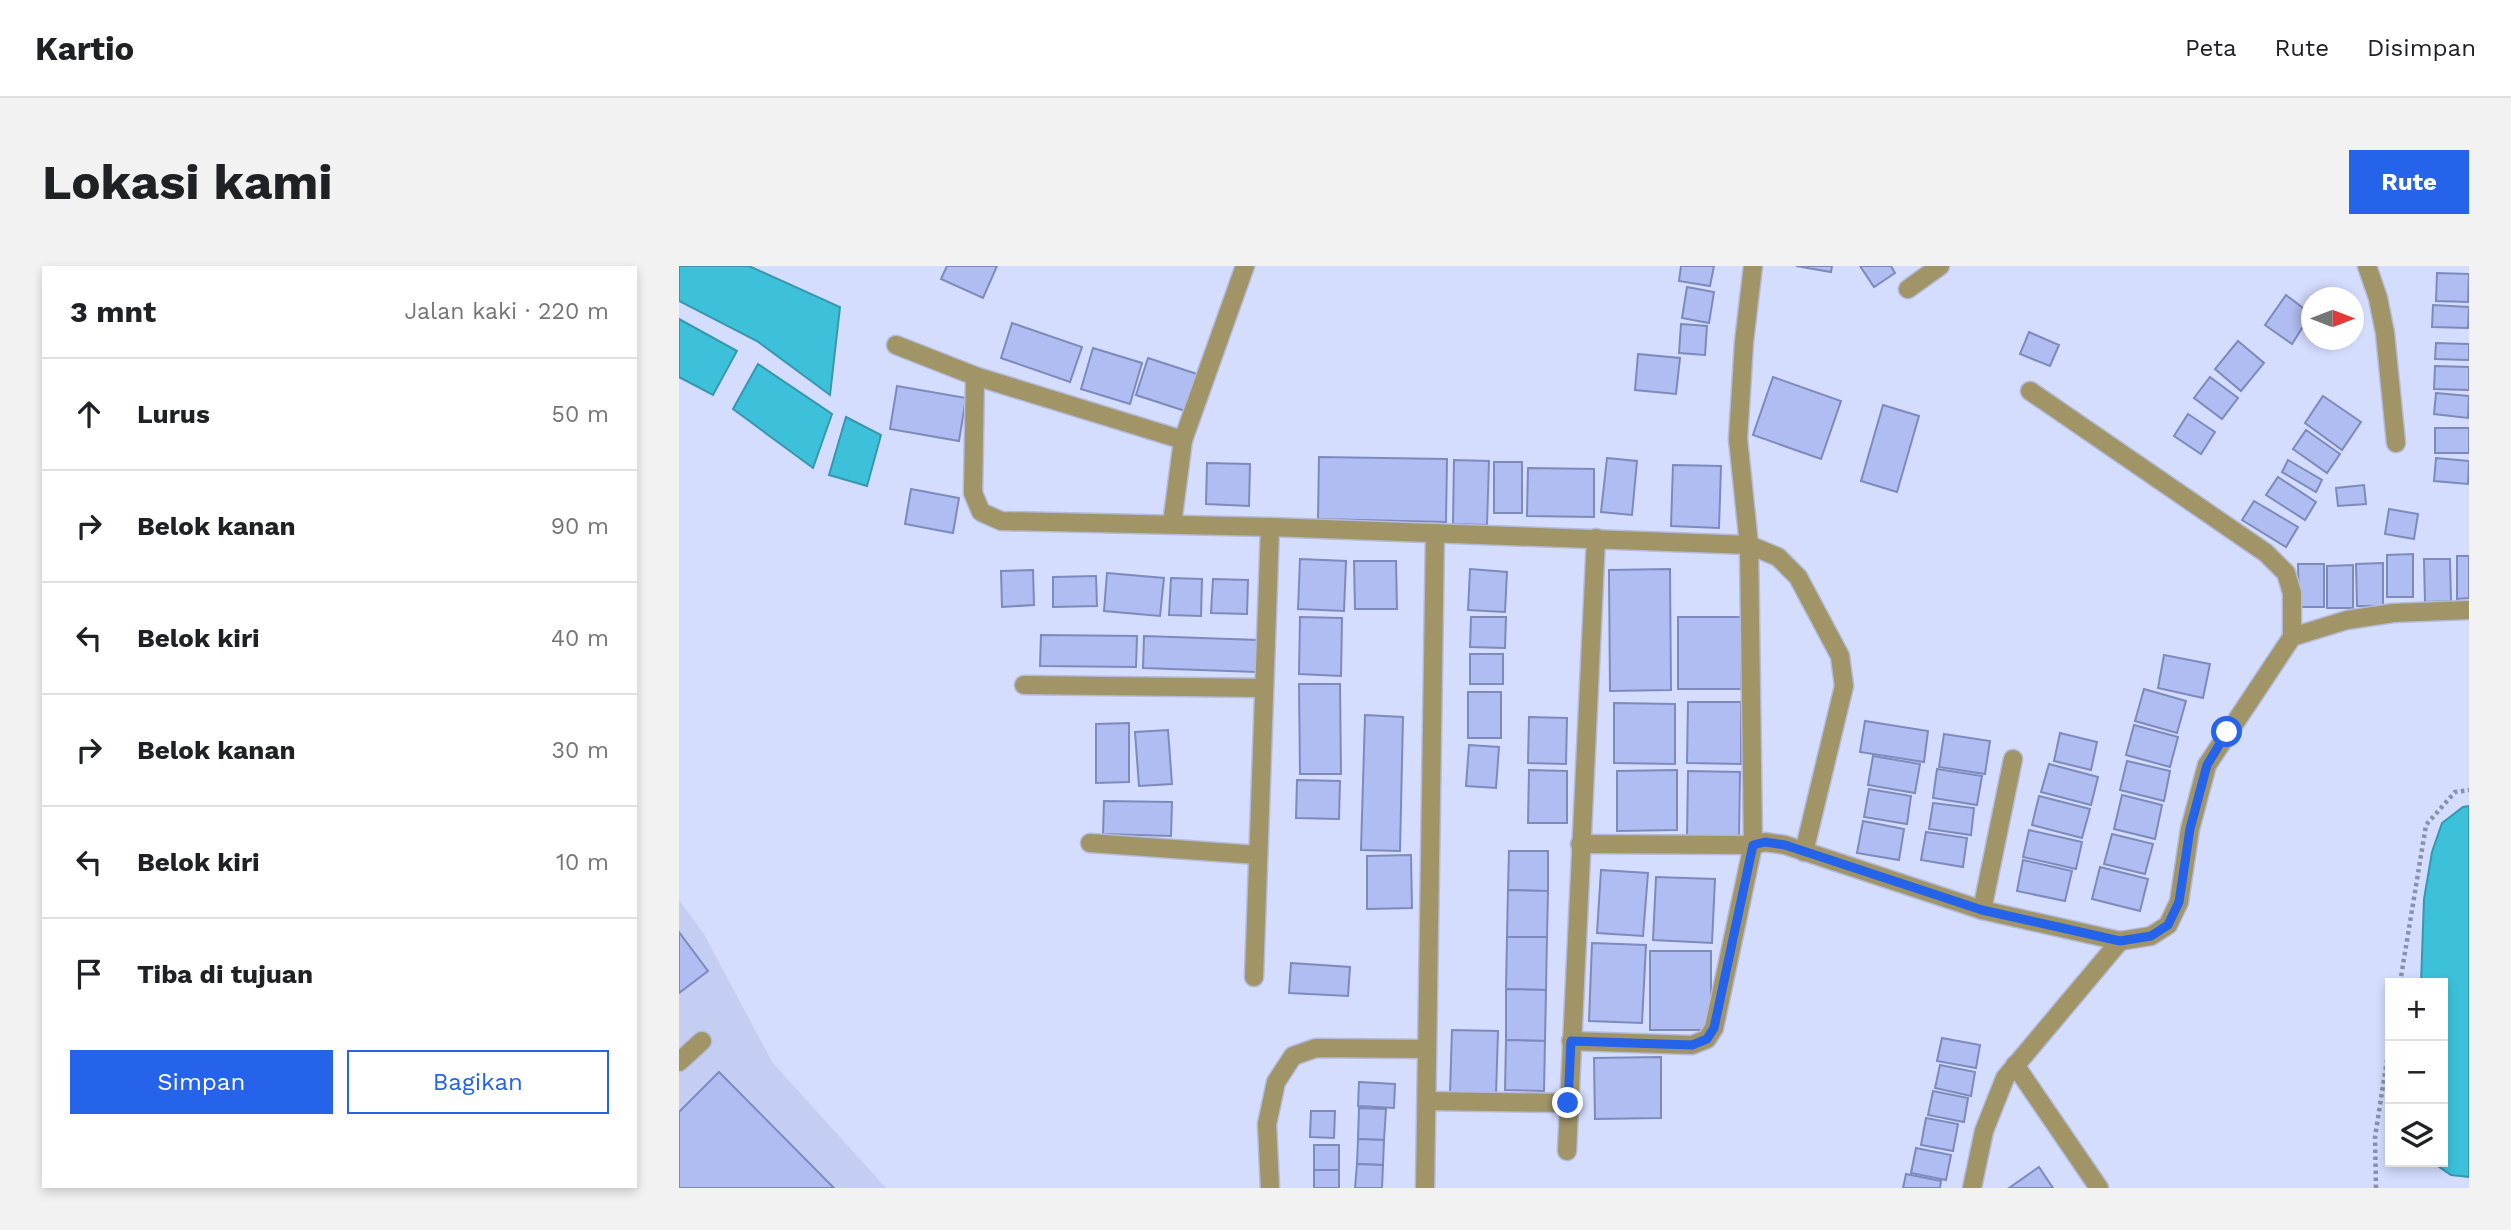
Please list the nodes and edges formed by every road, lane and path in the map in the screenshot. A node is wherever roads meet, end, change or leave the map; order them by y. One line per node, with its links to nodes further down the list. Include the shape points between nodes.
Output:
1 (1245, 266): 9 (street)
2 (1753, 266): 15 (street, via 1738,439)
3 (1940, 266): 5 (street)
4 (2367, 266): 10 (street, via 2385,333)
5 (1908, 289)
6 (896, 345): 7 (street)
7 (975, 376): 9 (street); 11 (street, via 972,493 981,512 1001,521)
8 (2030, 391): 17 (street, via 2266,552 2286,573 2292,593)
9 (1183, 440): 11 (street)
10 (2396, 443)
11 (1172, 524): 12 (street)
12 (1270, 527): 13 (street); 19 (street)
13 (1435, 534): 14 (street); 33 (street)
14 (1596, 538): 15 (street); 23 (street)
15 (1749, 545): 24 (street); 25 (street, via 1778,557 1798,577 1840,656 1844,686)
16 (2469, 610): 17 (street, via 2393,612)
17 (2292, 637): 28 (street, via 2207,765 2190,829 2179,902 2168,925 2151,936)
18 (1024, 685): 19 (street)
19 (1264, 688): 26 (street)
20 (2013, 759): 27 (street)
21 (2469, 790): 30 (path, via 2455,792 2426,825)
22 (1090, 842): 26 (street)
23 (1580, 844): 24 (street); 32 (street)
24 (1753, 845): 25 (street, via 1765,842); 32 (street, via 1714,1028 1707,1039 1692,1045)
25 (1804, 852): 27 (street)
26 (1258, 855): 29 (street)
27 (1982, 910): 28 (street)
28 (2120, 941): 35 (street)
29 (1254, 977)
30 (2401, 978)
31 (702, 1041): 34 (street)
32 (1571, 1041): 38 (street)
33 (1427, 1049): 37 (street); 40 (street, via 1316,1048 1293,1056 1276,1082 1266,1124)
34 (679, 1062)
35 (2015, 1065): 42 (street, via 2005,1078 1984,1132); 43 (street)
36 (2385, 1073): 44 (path, via 2375,1137)
37 (1427, 1101): 38 (street); 41 (street)
38 (1568, 1103): 39 (street)
39 (1567, 1152)
40 (1271, 1188)
41 (1425, 1188)
42 (1972, 1188)
43 (2099, 1188)
44 (2376, 1188)

